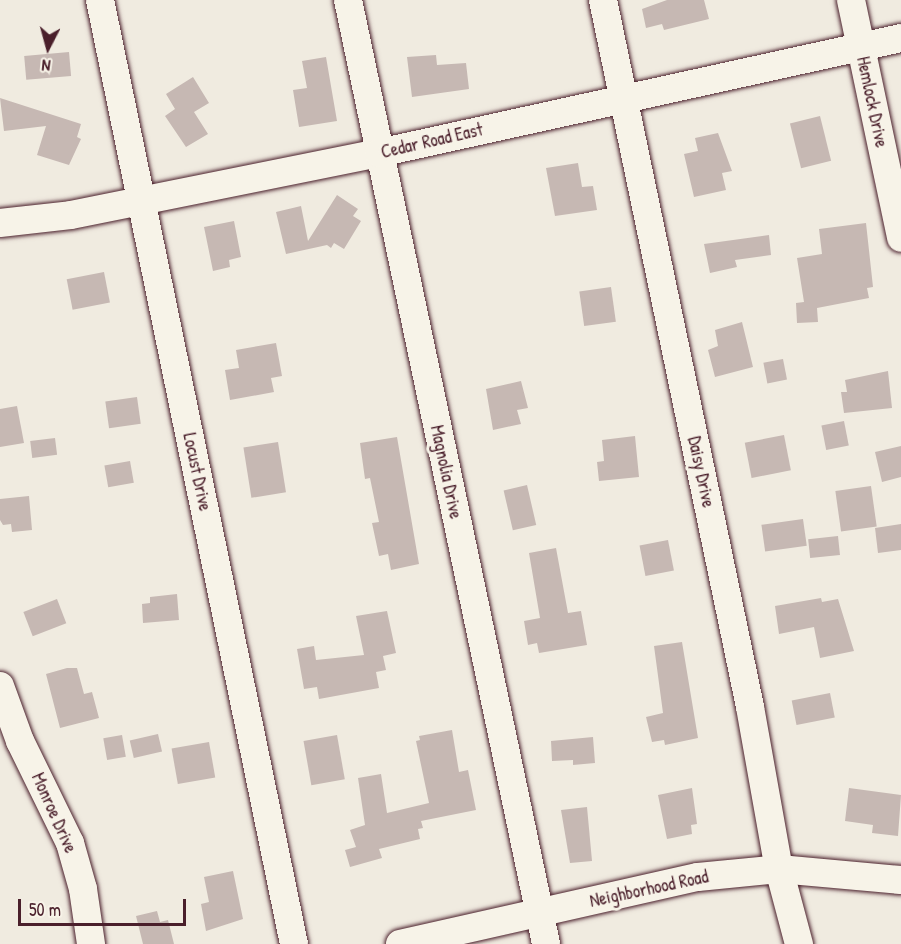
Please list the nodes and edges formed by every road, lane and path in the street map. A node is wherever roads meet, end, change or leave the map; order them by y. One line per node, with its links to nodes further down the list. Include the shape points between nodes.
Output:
1 (100, 0): 9 (street, Locust Drive)
2 (348, 0): 8 (street, Magnolia Drive)
3 (603, 0): 7 (street, Daisy Drive)
4 (851, 0): 6 (street, Hemlock Drive)
5 (901, 38): 6 (street, Cedar Road East)
6 (861, 46): 7 (street, Cedar Road East); 11 (street, Hemlock Drive)
7 (623, 97): 8 (street, Cedar Road East); 13 (street, Daisy Drive, via 750,707)
8 (379, 153): 9 (street, Cedar Road East); 15 (street, Magnolia Drive)
9 (141, 201): 10 (street, Cedar Road East, via 71,215); 17 (street, Locust Drive)
10 (0, 223)
11 (901, 238)
12 (3, 700): 16 (street, Monroe Drive, via 70,843 83,889)
13 (779, 869): 14 (street, Neighborhood Road); 15 (street, Neighborhood Road, via 698,877); 20 (street, Daisy Drive)
14 (901, 880)
15 (539, 912): 18 (street, Neighborhood Road); 19 (street, Magnolia Drive)
16 (91, 944)
17 (294, 944)
18 (400, 944)
19 (546, 944)
20 (799, 944)

